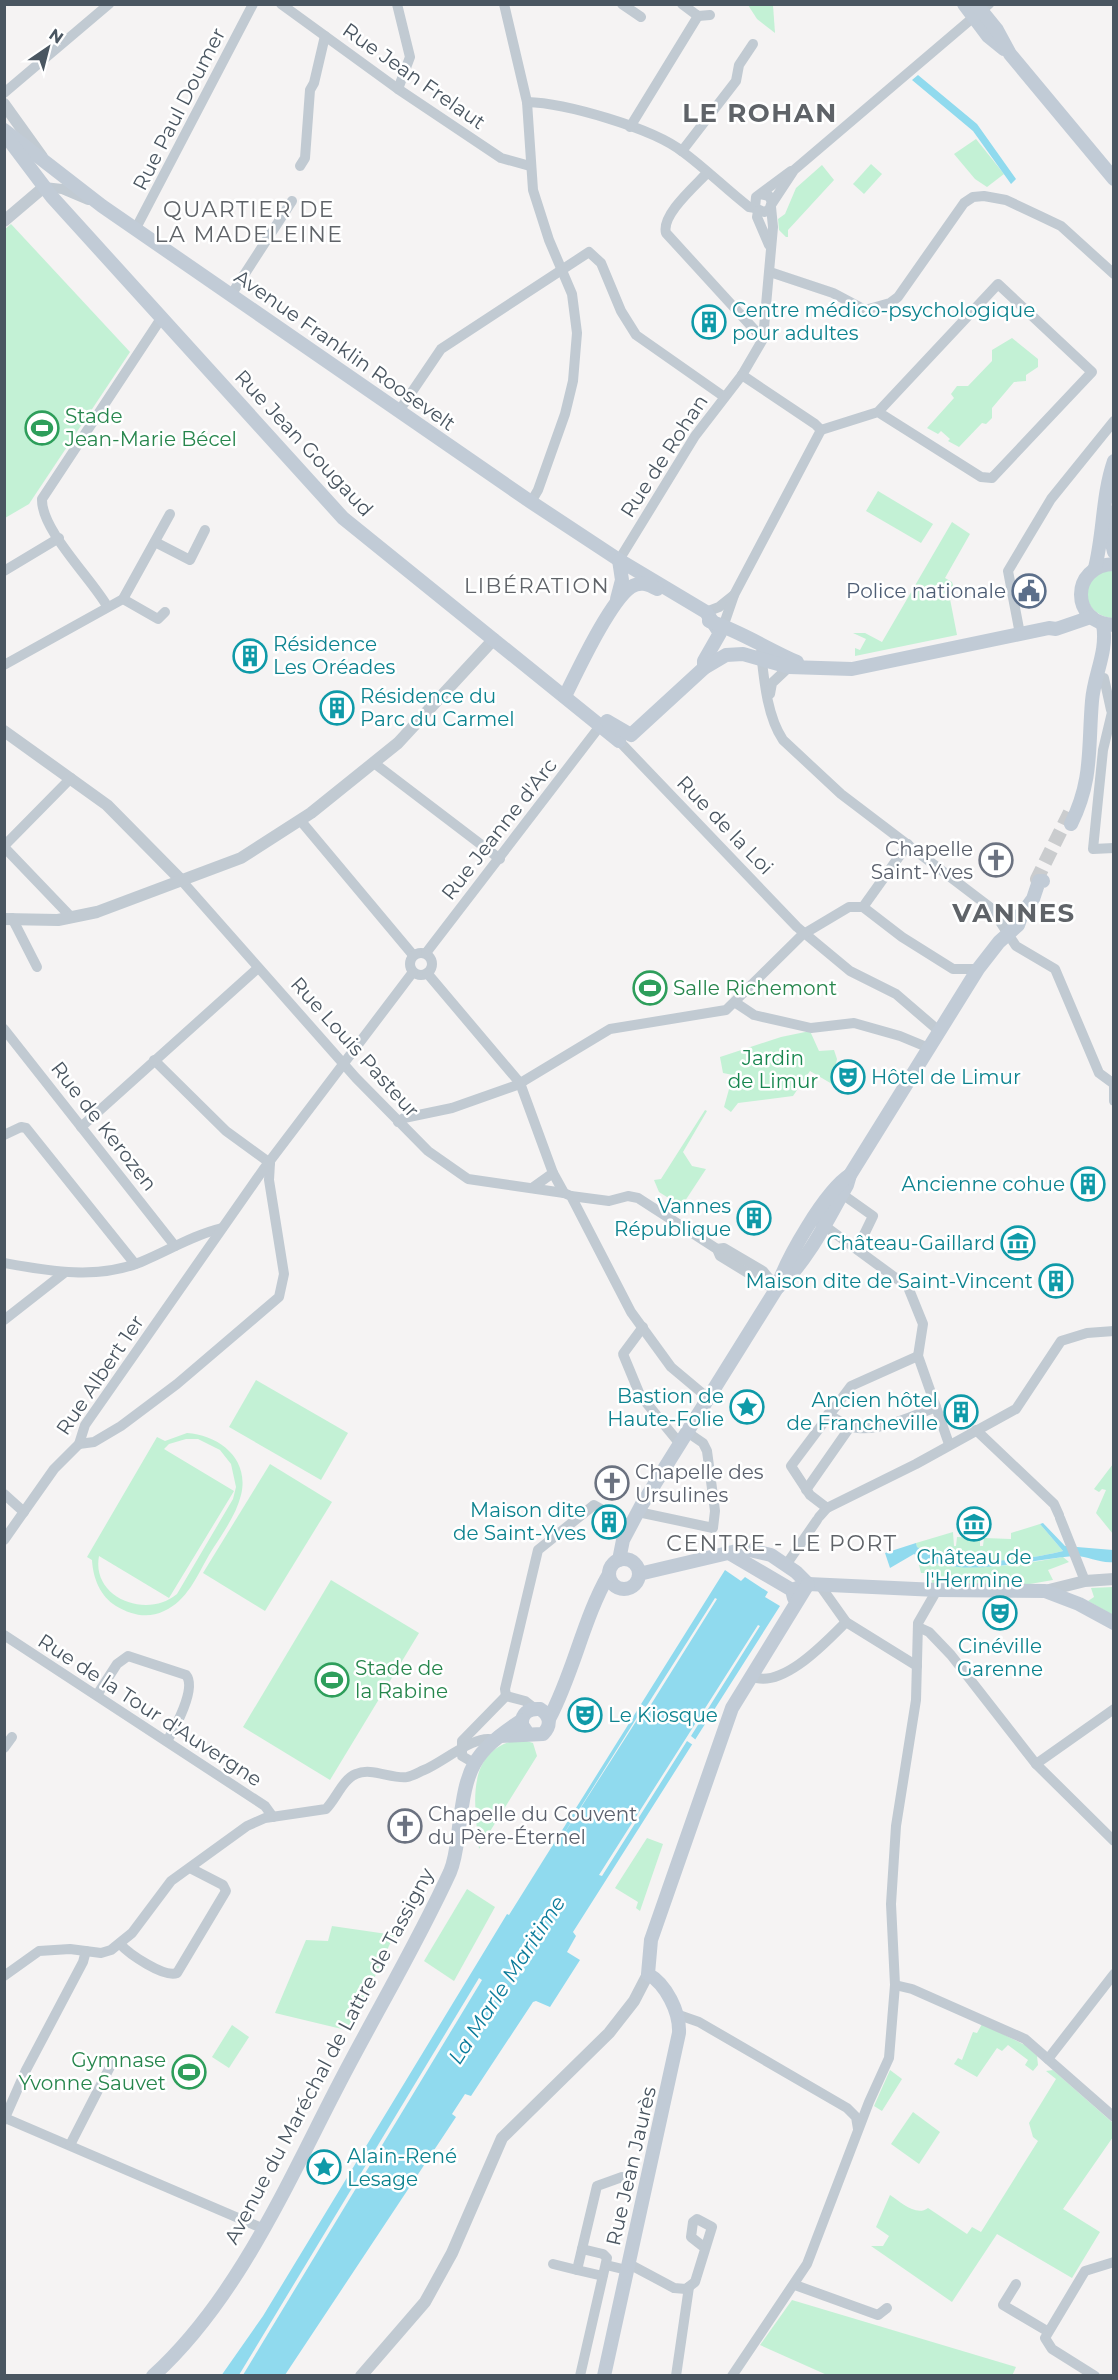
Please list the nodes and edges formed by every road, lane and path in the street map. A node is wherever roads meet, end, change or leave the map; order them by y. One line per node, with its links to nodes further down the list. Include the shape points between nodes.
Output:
1 (253, 4): 36 (street, Rue Paul Doumer)
2 (281, 4): 13 (street, Rue Jean Frelaut)
3 (397, 4): 15 (street, via 410,57)
4 (504, 4): 17 (street)
5 (622, 4): 12 (street)
6 (682, 4): 11 (street)
7 (964, 4): 9 (main road)
8 (108, 5): 16 (street)
9 (980, 9): 25 (street); 27 (main road, via 1010,54)
10 (710, 15): 11 (street)
11 (698, 16): 19 (street)
12 (641, 17)
13 (325, 36): 15 (street, Rue Jean Frelaut); 23 (street, via 309,90 304,158)
14 (753, 44): 21 (street, via 739,65 736,81)
15 (398, 89): 24 (street, Rue Jean Frelaut, via 501,158)
16 (4, 93)
17 (527, 102): 19 (street, via 558,104); 24 (street)
18 (4, 104): 22 (street)
19 (630, 127): 21 (street)
20 (4, 132): 22 (main road); 28 (main road, Rue Jean Gougaud)
21 (682, 151): 26 (street)
22 (44, 160): 32 (main road)
23 (300, 166)
24 (530, 166): 38 (street, via 533,190 549,240)
25 (794, 170): 30 (street); 33 (street)
26 (707, 173): 29 (street); 43 (street, via 672,211 666,233)
27 (1113, 179)
28 (44, 187): 32 (street, Avenue Franklin Roosevelt, via 62,189); 35 (street); 42 (main road, Rue Jean Gougaud)
29 (733, 191): 30 (street); 34 (street, via 749,207)
30 (759, 195): 33 (street, via 769,196); 34 (street, via 754,199)
31 (292, 201): 41 (street)
32 (102, 206): 36 (main road, Avenue Franklin Roosevelt)
33 (771, 206): 34 (street, via 764,212); 37 (street)
34 (757, 209): 37 (street)
35 (4, 221)
36 (136, 228): 41 (main road, Avenue Franklin Roosevelt)
37 (770, 245): 39 (street)
38 (563, 267): 45 (street, via 589,252 593,254 636,334); 46 (street, via 441,349); 51 (street, via 572,294 577,333 573,381 565,414)
39 (770, 272): 40 (street, via 833,293 865,310 890,303 964,203 984,195 1006,200 1061,226); 43 (street)
40 (1113, 274)
41 (231, 296): 46 (main road, Avenue Franklin Roosevelt)
42 (162, 317): 55 (street, via 43,494 42,506); 72 (main road, Rue Jean Gougaud, via 343,518)
43 (763, 339): 44 (street, Rue de Rohan)
44 (742, 375): 45 (street, Rue de Rohan); 49 (street)
45 (723, 396): 58 (street, Rue de Rohan)
46 (399, 411): 51 (main road, Avenue Franklin Roosevelt)
47 (878, 412): 47 (street, via 998,284 1092,372 992,478 981,477); 49 (street)
48 (1113, 421): 71 (street, via 1051,500 1008,571)
49 (821, 430): 62 (street)
50 (1113, 460): 60 (main road)
51 (531, 502): 58 (main road, Avenue Franklin Roosevelt)
52 (1113, 512): 57 (main road)
53 (170, 514): 56 (street)
54 (206, 531): 56 (street, via 189,564)
55 (59, 538): 61 (street); 66 (street)
56 (155, 542): 63 (street)
57 (1113, 552)
58 (619, 560): 65 (main road, via 622,580); 69 (main road, Avenue Franklin Roosevelt)
59 (1113, 564): 60 (main road)
60 (1095, 568): 64 (main road, via 1084,581)
61 (4, 571)
62 (734, 595): 69 (street); 69 (street, via 719,607)
63 (123, 599): 66 (street); 67 (street, via 158,619)
64 (1081, 600): 68 (main road); 70 (main road)
65 (617, 601): 69 (main road, via 631,587 648,584); 80 (main road)
66 (107, 606): 75 (street)
67 (165, 612)
68 (1103, 622): 70 (main road); 84 (main road, via 1106,645)
69 (716, 623): 74 (main road); 78 (main road)
70 (1049, 628): 71 (main road)
71 (1020, 634): 76 (main road, via 852,669)
72 (494, 639): 80 (main road, Rue Jean Gougaud); 89 (street, via 412,730)
73 (1113, 647): 79 (main road)
74 (761, 653): 76 (main road, via 775,652); 77 (main road); 78 (main road, via 722,656); 81 (street)
75 (4, 665)
76 (807, 666): 77 (main road)
77 (789, 667): 81 (street, via 772,683)
78 (704, 668): 87 (main road)
79 (1104, 678): 82 (street); 84 (main road)
80 (564, 696): 83 (main road, Rue Jean Gougaud)
81 (769, 698): 93 (street, via 779,734 796,755)
82 (1112, 708): 88 (street)
83 (586, 712): 85 (main road); 87 (main road, via 596,714)
84 (1092, 712): 92 (main road, via 1084,796)
85 (600, 726): 87 (main road); 96 (street, Rue Jeanne d'Arc)
86 (4, 731): 90 (street)
87 (625, 738): 104 (street, Rue de la Loi)
88 (1108, 750): 95 (street, via 1093,849)
89 (374, 763): 91 (street); 96 (street)
90 (71, 778): 94 (street); 97 (street, via 124,820)
91 (300, 820): 97 (street, via 241,858); 107 (street)
92 (1071, 824)
93 (908, 844): 99 (street); 100 (street)
94 (4, 846): 103 (street)
95 (1113, 848)
96 (500, 859): 106 (street, Rue Jeanne d'Arc)
97 (182, 881): 103 (street); 109 (street, Rue Louis Pasteur)
98 (1041, 881): 101 (main road)
99 (863, 907): 104 (street, via 849,907); 110 (street, via 953,969)
100 (991, 908): 101 (street, via 1009,915); 105 (street, via 1000,917)
101 (1022, 914): 105 (main road, via 1018,925)
102 (8, 918): 103 (street); 108 (street)
103 (72, 918)
104 (806, 933): 113 (street); 115 (street, Rue de la Loi, via 850,972 896,994)
105 (1006, 934): 110 (main road); 120 (street, via 1016,946 1055,969 1099,1073)
106 (426, 953): 107 (street); 112 (street, via 432,963)
107 (413, 955): 111 (street, via 409,962)
108 (37, 967)
109 (258, 968): 117 (street); 118 (street, Rue Louis Pasteur)
110 (978, 969): 115 (main road)
111 (413, 972): 112 (street); 118 (street)
112 (427, 973): 119 (street)
113 (736, 1003): 116 (street, via 754,1015 812,1028 854,1023); 119 (street, via 726,1010 610,1029)
114 (4, 1029): 123 (street, Rue de Kerozen)
115 (939, 1031): 116 (main road)
116 (929, 1048): 127 (main road)
117 (154, 1060): 123 (street); 125 (street, via 226,1131)
118 (344, 1061): 122 (street, Rue Louis Pasteur); 125 (street)
119 (520, 1083): 122 (street, via 452,1108); 126 (street)
120 (1113, 1085): 121 (street)
121 (1113, 1101)
122 (398, 1122): 128 (street, Rue Louis Pasteur, via 463,1177)
123 (81, 1127): 135 (street, Rue de Kerozen)
124 (4, 1135): 138 (street, via 26,1128)
125 (270, 1163): 129 (street, Rue Albert 1er); 131 (street)
126 (553, 1173): 128 (street); 132 (street)
127 (850, 1175): 130 (main road); 133 (main road, via 836,1184)
128 (532, 1188): 132 (street, Rue Louis Pasteur)
129 (249, 1190): 131 (street, via 261,1188); 134 (street, Rue Albert 1er)
130 (842, 1194): 133 (main road); 136 (street, via 873,1216)
131 (271, 1195): 151 (street, via 284,1274 279,1297 121,1426 94,1442)
132 (568, 1195): 140 (street, Rue Louis Pasteur, via 609,1201 638,1198 717,1249 720,1256); 142 (street, via 622,1298)
133 (820, 1221): 136 (street); 140 (main road, via 792,1276)
134 (222, 1228): 135 (street); 151 (street, Rue Albert 1er, via 85,1425)
135 (175, 1246): 138 (street)
136 (858, 1247): 144 (street, via 908,1287 922,1319)
137 (4, 1263): 139 (street)
138 (135, 1264): 139 (street)
139 (64, 1273): 141 (street)
140 (777, 1288): 145 (main road)
141 (4, 1320)
142 (643, 1328): 145 (street, via 671,1367); 150 (street, via 624,1354 640,1395)
143 (1113, 1331): 149 (street, via 1061,1341 1016,1409)
144 (918, 1356): 146 (street); 147 (street, via 850,1386)
145 (708, 1398): 150 (main road)
146 (935, 1403): 148 (street, via 909,1418 861,1429); 152 (street)
147 (828, 1414): 148 (street); 153 (street, via 790,1466)
148 (850, 1427): 153 (street)
149 (976, 1430): 152 (street); 166 (street, via 1054,1504)
150 (683, 1438): 156 (main road); 156 (street, via 703,1443 707,1451 715,1511 713,1528)
151 (79, 1444): 155 (street, Rue Albert 1er, via 62,1460)
152 (949, 1444): 157 (street)
153 (806, 1490): 157 (street)
154 (4, 1494): 155 (street)
155 (24, 1512): 159 (street, Rue Albert 1er)
156 (638, 1512): 158 (main road)
157 (821, 1515): 162 (street)
158 (631, 1526): 161 (main road); 181 (street, via 594,1505 538,1550)
159 (4, 1540)
160 (729, 1553): 162 (main road, via 751,1549); 164 (main road); 169 (main road)
161 (625, 1560): 163 (main road, via 611,1565); 164 (main road)
162 (786, 1565): 167 (main road)
163 (609, 1574): 168 (main road); 172 (main road)
164 (639, 1574): 168 (main road, via 632,1587)
165 (1113, 1579): 166 (street)
166 (1085, 1581): 171 (street)
167 (813, 1584): 169 (main road); 170 (main road); 173 (main road); 174 (street)
168 (618, 1588): 172 (main road)
169 (792, 1590): 173 (main road)
170 (937, 1590): 171 (main road); 176 (street)
171 (1045, 1592): 175 (main road, via 1079,1604)
172 (596, 1599): 182 (main road, via 569,1675)
173 (795, 1605): 179 (main road)
174 (846, 1622): 178 (street); 179 (street, via 802,1663 769,1678)
175 (1113, 1623)
176 (918, 1627): 178 (street); 192 (street, via 929,1632 951,1654)
177 (4, 1635): 180 (street, Rue de la Tour d'Auvergne)
178 (917, 1666): 201 (street, via 916,1700 892,1869)
179 (751, 1676): 199 (main road, via 729,1716 681,1847 651,1940)
180 (97, 1695): 188 (street, Rue de la Tour d'Auvergne); 188 (street, via 117,1664 128,1656 186,1675 191,1683 190,1692)
181 (506, 1696): 182 (street, via 525,1701); 190 (street, via 464,1738)
182 (541, 1712): 184 (main road, via 526,1712); 185 (main road, via 549,1725 543,1734)
183 (1110, 1712): 192 (street)
184 (522, 1720): 185 (main road); 187 (main road)
185 (528, 1734): 187 (main road)
186 (12, 1737): 189 (street)
187 (496, 1738): 190 (street, via 481,1738); 191 (main road)
188 (166, 1741): 193 (street, Rue de la Tour d'Auvergne, via 265,1806)
189 (5, 1747)
190 (460, 1751): 191 (street); 193 (street, via 407,1776 357,1773 326,1809)
191 (474, 1763): 212 (main road, Avenue du Maréchal de Lattre de Tassigny, via 466,1782 450,1870)
192 (1036, 1764): 194 (street)
193 (273, 1817): 195 (street, via 247,1826)
194 (1113, 1841)
195 (190, 1868): 196 (street, via 166,1886); 196 (street, via 223,1885 226,1891 177,1973 167,1974 130,1954)
196 (120, 1944): 197 (street, via 105,1952)
197 (86, 1951): 198 (street, via 39,1951); 208 (street)
198 (6, 1972)
199 (648, 1974): 202 (main road, Rue Jean Jaurès, via 661,1983); 226 (street, via 609,2033 502,2138 452,2253 425,2302)
200 (1113, 1974): 203 (street)
201 (895, 1985): 203 (street, via 1007,2030 1025,2039); 205 (street, via 889,2058)
202 (676, 2014): 206 (street, via 699,2022); 217 (main road, Rue Jean Jaurès, via 679,2039)
203 (1048, 2059): 207 (street)
204 (113, 2061): 210 (street)
205 (869, 2102): 206 (street, via 860,2109); 209 (street)
206 (847, 2108): 209 (street, via 856,2117)
207 (1113, 2117)
208 (5, 2119): 210 (street)
209 (858, 2130): 221 (street, via 827,2216)
210 (70, 2145): 212 (street)
211 (622, 2176): 214 (street, via 597,2186)
212 (264, 2229): 225 (main road, Avenue du Maréchal de Lattre de Tassigny, via 203,2320 175,2356)
213 (705, 2248): 222 (street, via 695,2282)
214 (582, 2249): 218 (street); 219 (street, via 605,2255)
215 (1113, 2262): 224 (street, via 1085,2271)
216 (553, 2264): 218 (street)
217 (628, 2267): 219 (street); 222 (street, via 674,2288); 228 (main road, Rue Jean Jaurès)
218 (577, 2270): 219 (street)
219 (604, 2270): 227 (street)
220 (1016, 2284): 224 (street, via 1004,2305)
221 (795, 2285): 223 (street, via 878,2315); 230 (street)
222 (689, 2287): 229 (street)
223 (887, 2308)
224 (1047, 2331): 231 (street, via 1048,2346)
225 (153, 2376)
226 (361, 2376)
227 (580, 2376)
228 (604, 2376)
229 (676, 2376)
230 (732, 2376)
231 (1095, 2376)

